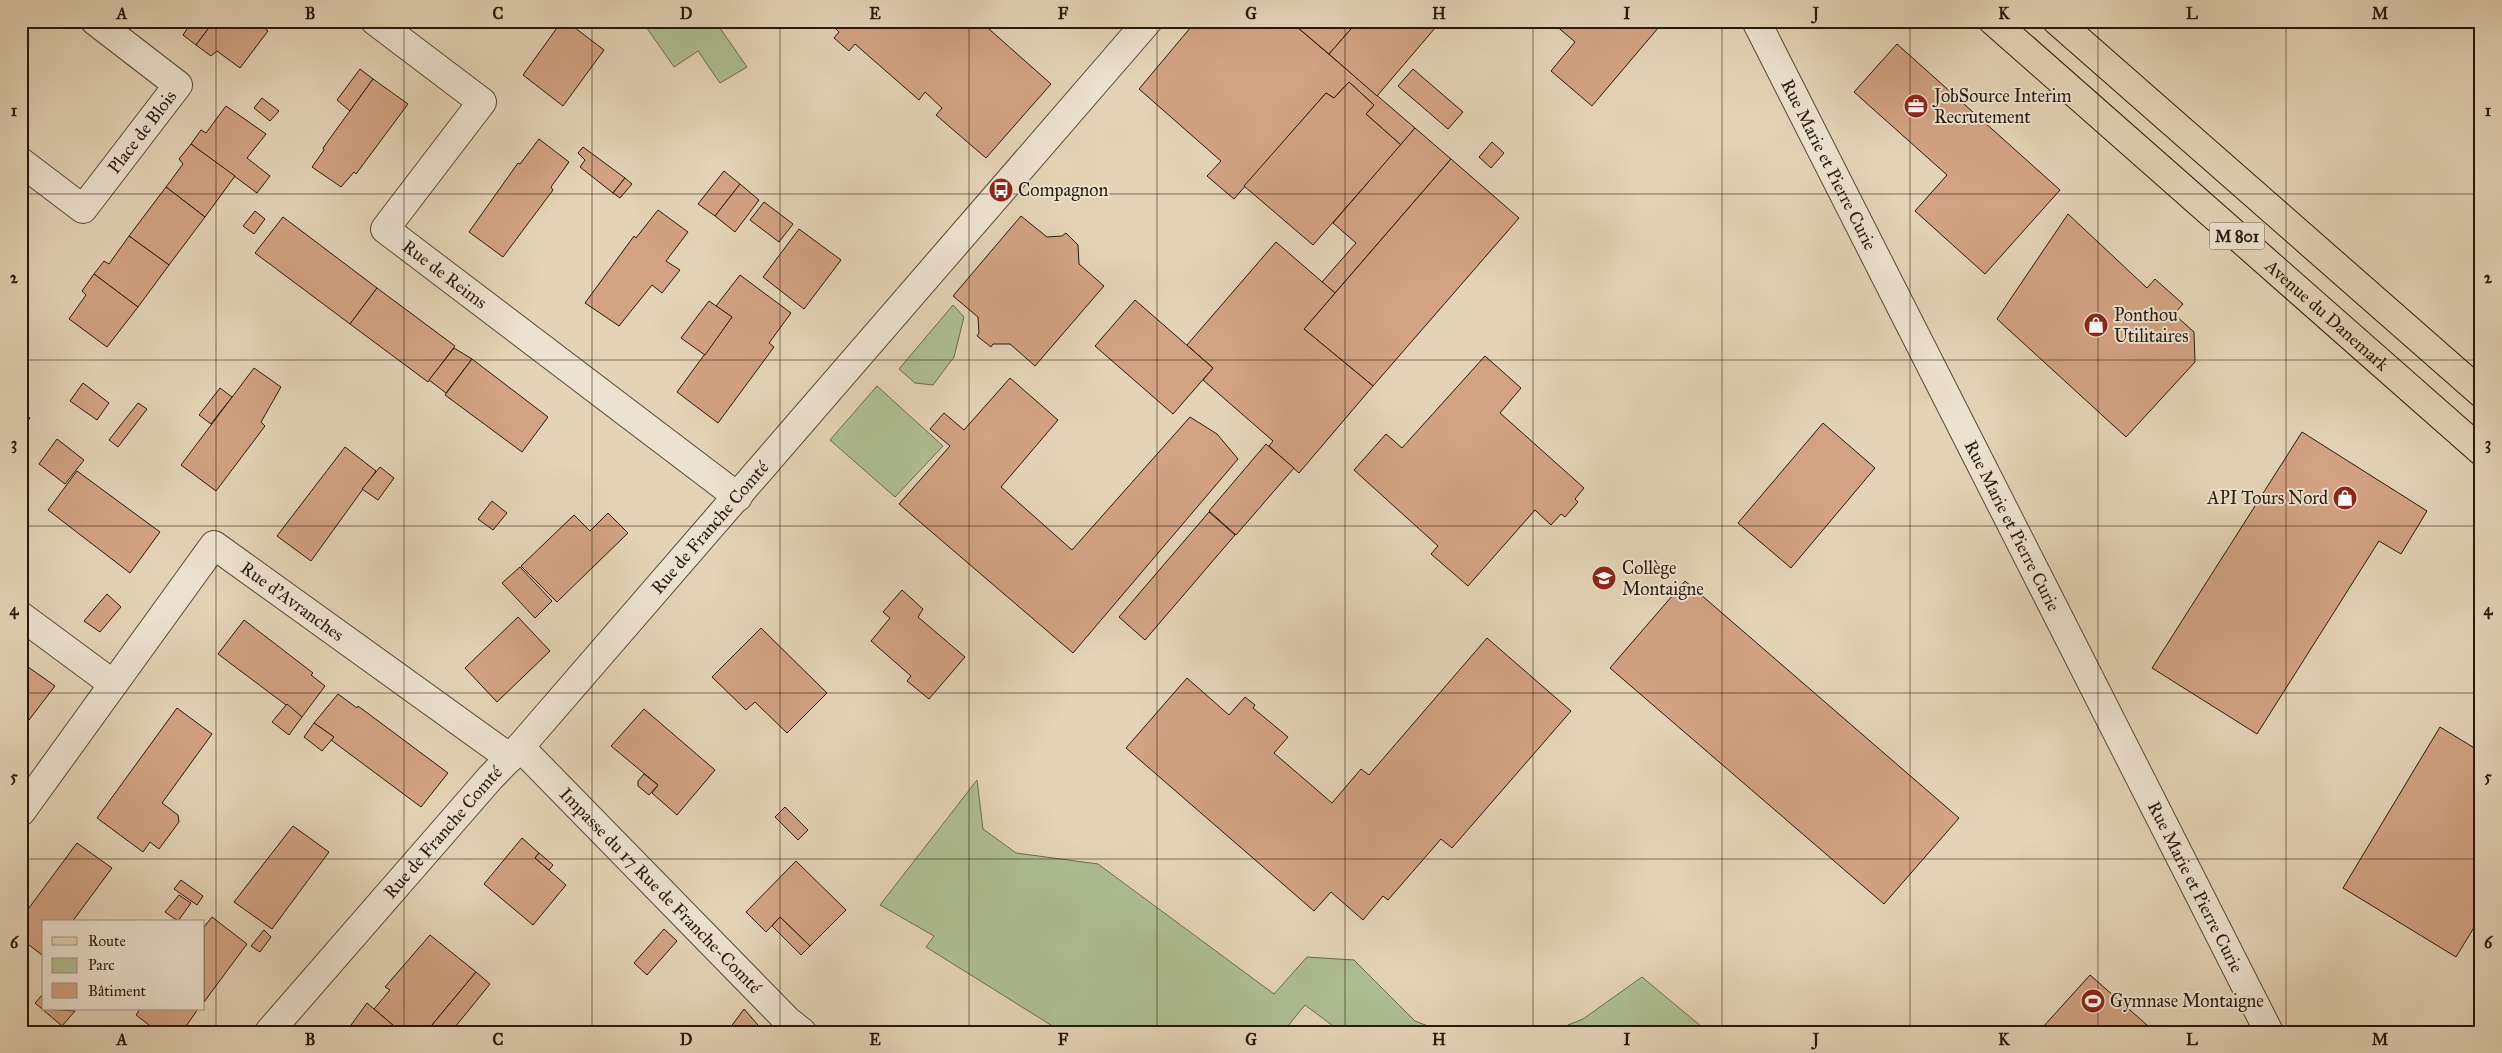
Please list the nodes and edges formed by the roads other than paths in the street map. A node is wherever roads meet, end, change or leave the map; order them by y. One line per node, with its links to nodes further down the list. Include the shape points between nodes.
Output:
1 (95, 21): 7 (street, Place de Blois, via 178,85 83,209)
2 (375, 21): 10 (street, Rue de Reims, via 482,102 385,229)
3 (1148, 21): 10 (street, Rue de Franche Comté)
4 (1756, 21): 17 (street, Rue Marie et Pierre Curie)
5 (1993, 21): 9 (main road, Avenue du Danemark / M 801)
6 (2058, 21): 8 (main road, M 801)
7 (24, 171)
8 (2481, 393)
9 (2481, 451)
10 (738, 496): 13 (street, Rue de Franche Comté)
11 (21, 616): 12 (street)
12 (113, 684): 13 (street, Rue d'Avranches, via 214,545); 14 (street, Rue d'Avranches)
13 (515, 753): 15 (street, Rue de Franche Comté); 16 (street, Impasse du 17 Rue de Franche-Comté)
14 (21, 812)
15 (269, 1032)
16 (802, 1032)
17 (2269, 1032)

